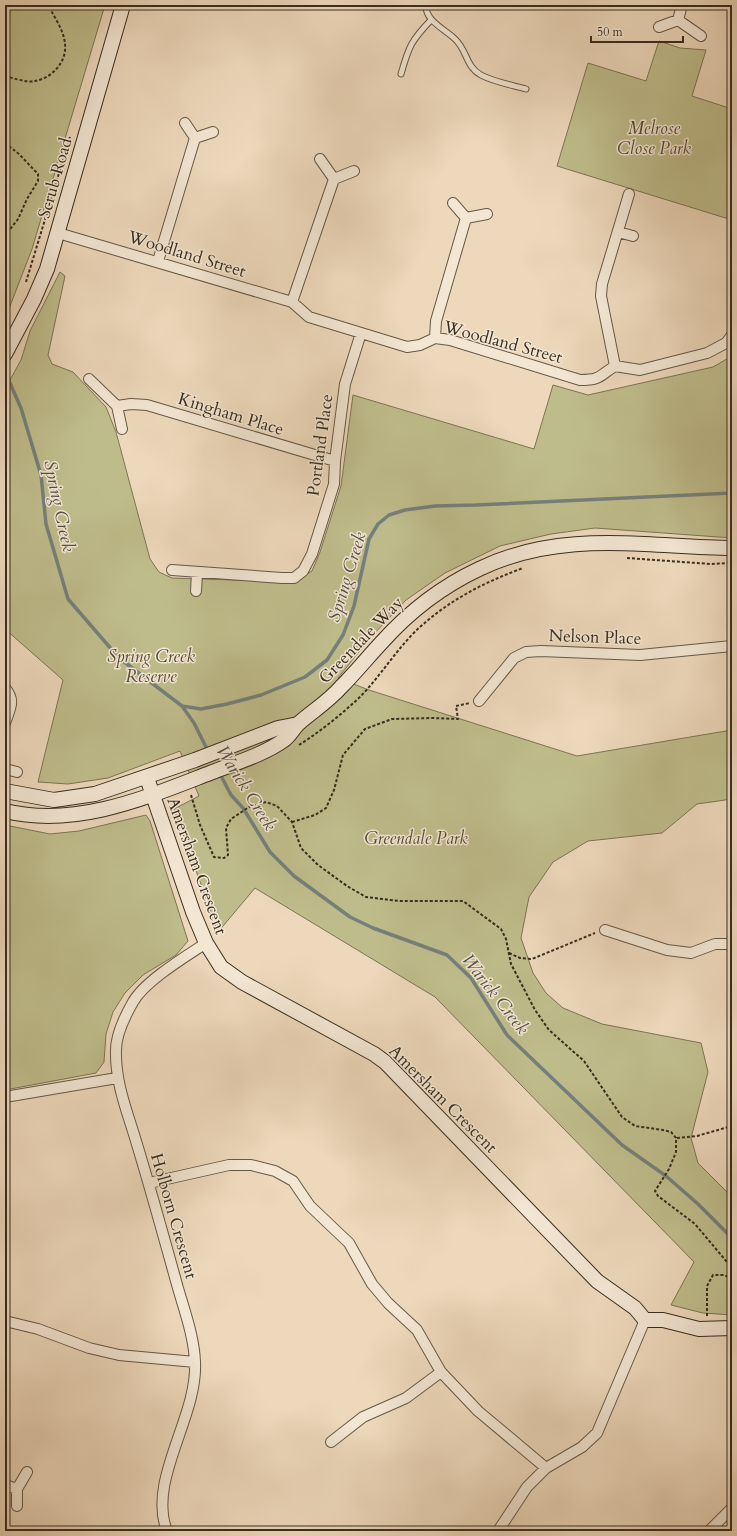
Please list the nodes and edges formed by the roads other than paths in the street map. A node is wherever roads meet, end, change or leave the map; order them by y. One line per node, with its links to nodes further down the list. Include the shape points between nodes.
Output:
1 (123, 5): 21 (street, Scrub Road)
2 (426, 5): 4 (lane)
3 (682, 5): 5 (street)
4 (431, 20): 8 (lane, via 414,37); 9 (lane, via 463,47 468,64 475,71 482,76)
5 (678, 20): 6 (street); 7 (street)
6 (659, 27)
7 (701, 36)
8 (401, 74)
9 (526, 89)
10 (185, 123): 12 (street)
11 (214, 132): 12 (street)
12 (195, 138): 23 (street)
13 (320, 159): 15 (street)
14 (354, 170): 15 (street)
15 (334, 179): 24 (street)
16 (629, 194): 20 (street)
17 (452, 203): 19 (street)
18 (487, 214): 19 (street)
19 (466, 218): 27 (street, via 436,321)
20 (618, 232): 22 (street); 29 (street, via 602,284 601,296)
21 (58, 233): 23 (street, Woodland Street); 28 (street, Scrub Road, via 47,269)
22 (633, 236)
23 (158, 261): 24 (street, Woodland Street)
24 (292, 302): 25 (street, Woodland Street, via 309,317)
25 (361, 333): 27 (street, Woodland Street, via 407,347 420,345); 33 (street, Portland Place, via 345,384)
26 (732, 336): 29 (street, via 707,353 640,370)
27 (434, 338): 29 (street, Woodland Street, via 450,340 580,380 594,380)
28 (5, 354)
29 (616, 366)
30 (89, 379): 31 (street)
31 (116, 406): 32 (street); 33 (street, Kingham Place, via 146,405)
32 (122, 429)
33 (335, 462): 36 (street, Portland Place, via 334,484 312,554 304,571 294,578)
34 (732, 548): 42 (street, Greendale Way, via 609,542 568,544 492,563 459,580 419,606 383,640 329,699)
35 (172, 570): 36 (street, Portland Place)
36 (197, 573): 37 (street)
37 (196, 592)
38 (732, 646): 40 (street, Nelson Place, via 640,655 526,652 514,658)
39 (5, 688): 41 (street, via 12,702)
40 (478, 701)
41 (5, 723)
42 (298, 724): 45 (street, Greendale Way, via 278,728); 47 (street, Greendale Way, via 286,739 252,757)
43 (5, 769): 44 (street)
44 (17, 772)
45 (147, 778): 46 (street, Greendale Way, via 94,794 54,800); 47 (street, Amersham Crescent)
46 (5, 791)
47 (152, 794): 48 (street, Greendale Way, via 103,810 66,815 30,815); 50 (street, Amersham Crescent)
48 (5, 811)
49 (605, 930): 51 (street, via 667,950 691,953 716,944)
50 (206, 943): 52 (street, Holborn Crescent, via 149,984 134,1000 122,1022 116,1048); 55 (street, Amersham Crescent, via 221,967 242,982 385,1062 597,1281 635,1308)
51 (732, 944)
52 (117, 1078): 53 (street); 54 (street, Holborn Crescent)
53 (5, 1097)
54 (149, 1183): 58 (street, Holborn Crescent, via 188,1325); 59 (street, via 229,1164 257,1166 276,1171 293,1181 310,1206 349,1243 372,1284 417,1330)
55 (645, 1320): 57 (street, via 663,1320 699,1329); 61 (street, via 597,1433 582,1447)
56 (5, 1321): 58 (street, via 119,1355)
57 (732, 1328)
58 (195, 1362): 67 (street, Holborn Crescent, via 193,1395 163,1488 162,1511)
59 (441, 1372): 60 (street, via 406,1398 363,1417); 61 (street, via 478,1411)
60 (331, 1442)
61 (546, 1468): 68 (street, via 527,1487)
62 (27, 1472): 64 (street)
63 (5, 1485): 64 (street)
64 (17, 1489): 65 (street)
65 (17, 1506)
66 (732, 1508): 69 (street)
67 (167, 1531)
68 (498, 1531)
69 (709, 1531)

